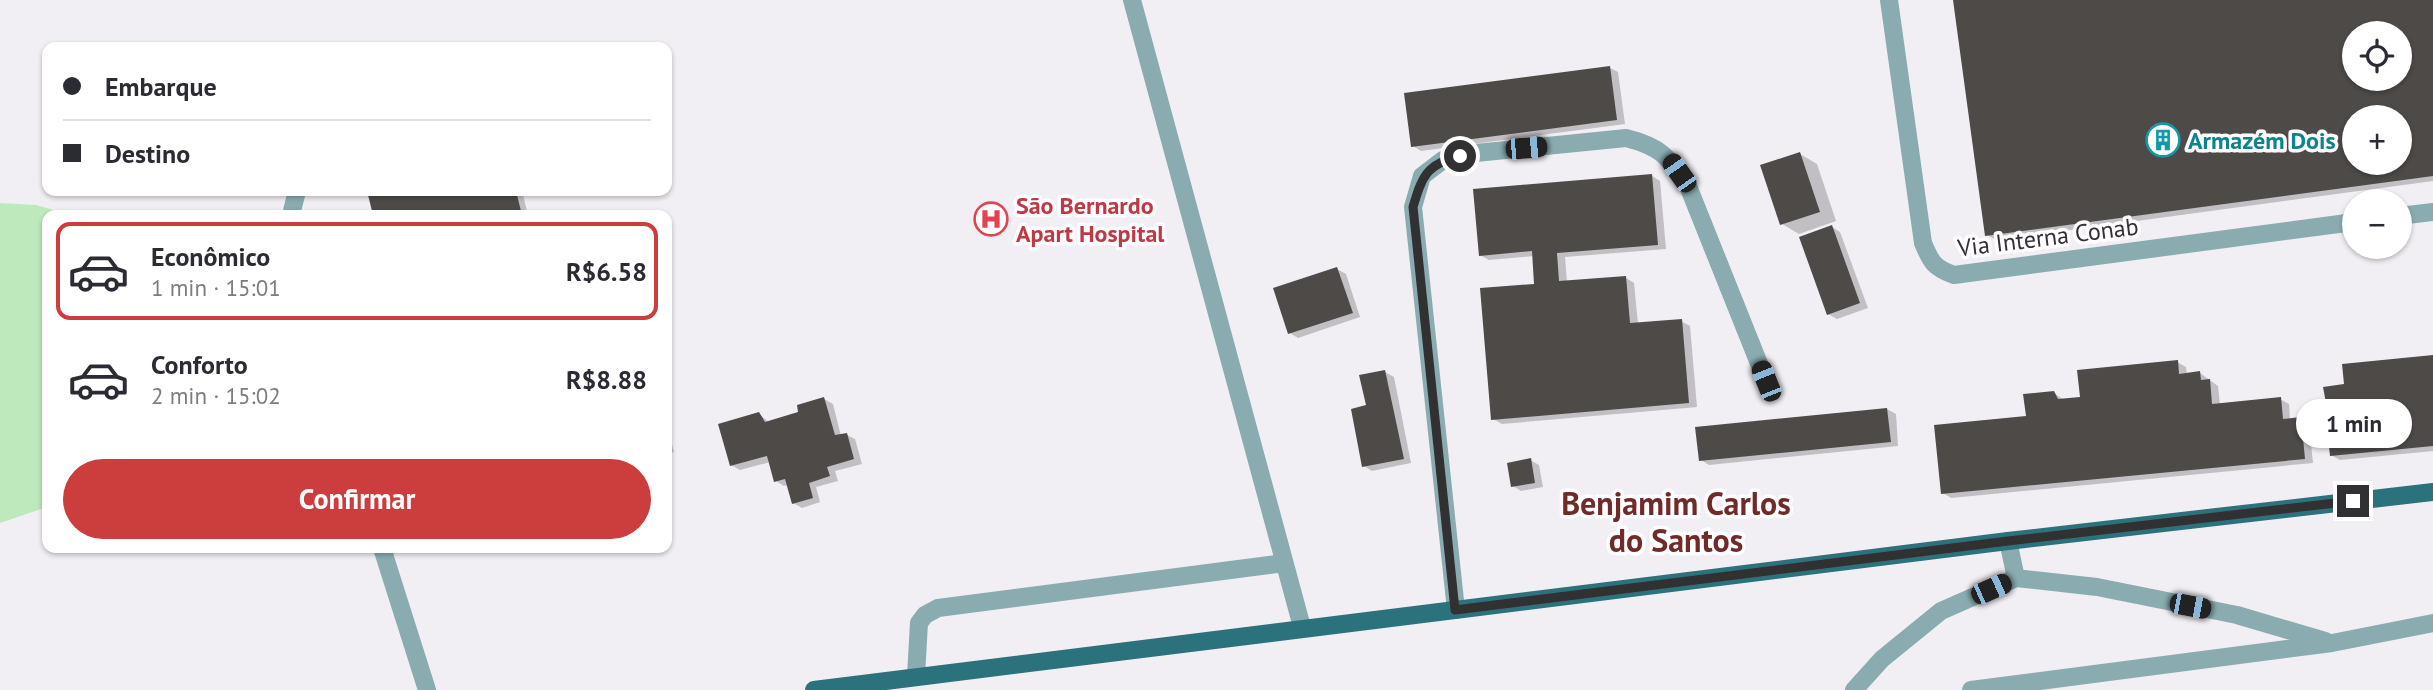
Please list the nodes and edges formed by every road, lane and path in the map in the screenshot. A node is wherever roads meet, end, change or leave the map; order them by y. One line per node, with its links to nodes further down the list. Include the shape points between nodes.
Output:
1 (1132, 0): 10 (street)
2 (1889, 0): 5 (street, Via Interna Conab, via 1923,243 1938,269 1954,275)
3 (2433, 212): 4 (street)
4 (2412, 214)
5 (2342, 224)
6 (1766, 381): 12 (street, via 1688,186 1670,159 1649,144 1626,138 1443,160 1422,177 1413,207)
7 (2433, 492): 8 (main road)
8 (2008, 541): 11 (street); 12 (main road)
9 (384, 553): 17 (street)
10 (1284, 563): 14 (street); 16 (street, via 938,608 919,624)
11 (2016, 578): 15 (street, via 2097,587 2237,615); 19 (street, via 1941,611 1882,659)
12 (1455, 610): 14 (main road)
13 (2433, 622): 15 (street)
14 (1302, 627): 16 (main road)
15 (2332, 643): 20 (street)
16 (916, 676): 18 (main road)
17 (427, 690)
18 (814, 690)
19 (1854, 690)
20 (1971, 690)

